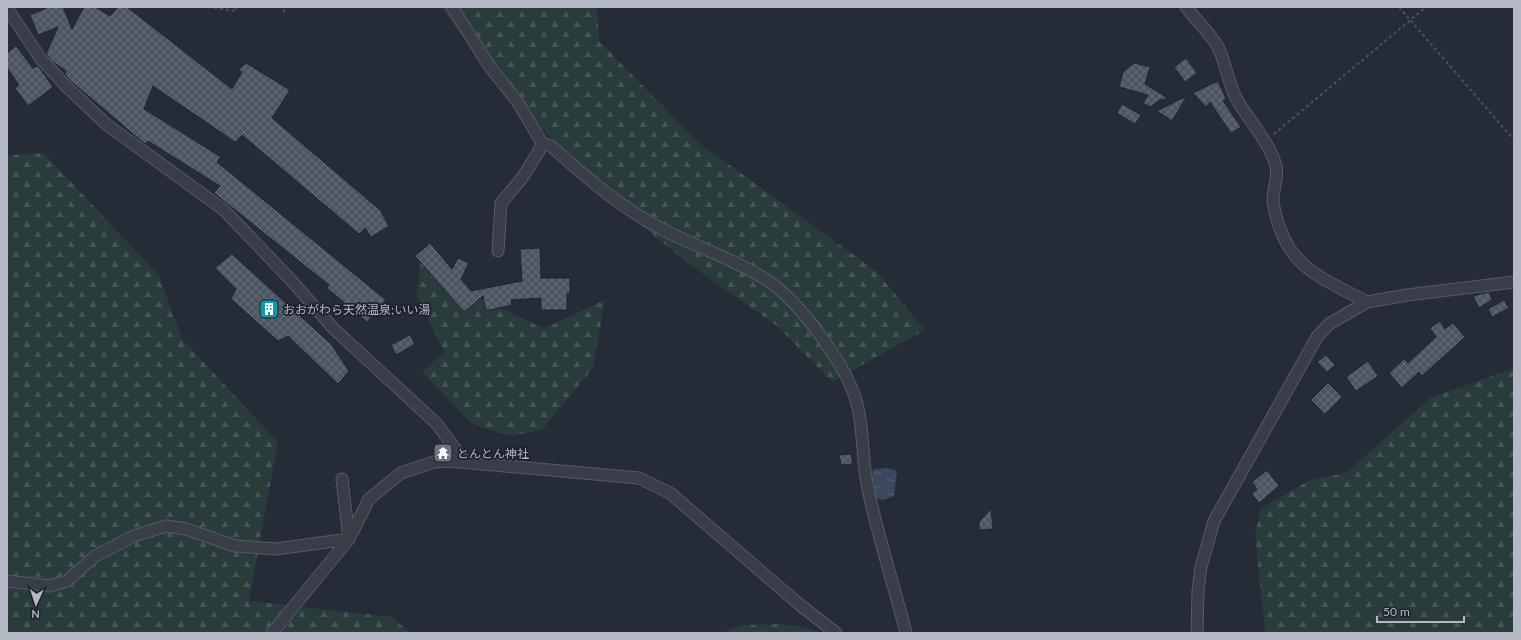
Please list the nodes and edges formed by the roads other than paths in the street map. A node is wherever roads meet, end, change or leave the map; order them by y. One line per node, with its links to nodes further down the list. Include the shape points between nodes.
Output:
1 (452, 7): 4 (street, via 490,67 517,101)
2 (1186, 7): 7 (street, via 1218,47 1236,97 1264,141 1276,167 1273,199 1277,224 1286,245 1299,262 1320,277)
3 (7, 8): 8 (street, via 41,59 67,88 106,124 224,210 334,328 437,424)
4 (542, 143): 5 (street, via 522,178 502,203); 14 (street, via 551,146 604,192 639,216 668,233 720,254 767,280 788,298 817,331 854,390 868,489)
5 (498, 251)
6 (1514, 282): 7 (street)
7 (1367, 302): 15 (street, via 1329,324 1317,337 1214,521 1201,567)
8 (465, 462): 10 (street, via 434,462 401,473 369,498); 13 (street, via 639,478 670,493)
9 (342, 479): 10 (street)
10 (349, 539): 11 (street, via 276,549 235,546 186,528 166,526 134,536 95,556 66,581 50,586); 12 (street)
11 (7, 581)
12 (272, 633)
13 (836, 633)
14 (906, 633)
15 (1197, 633)

